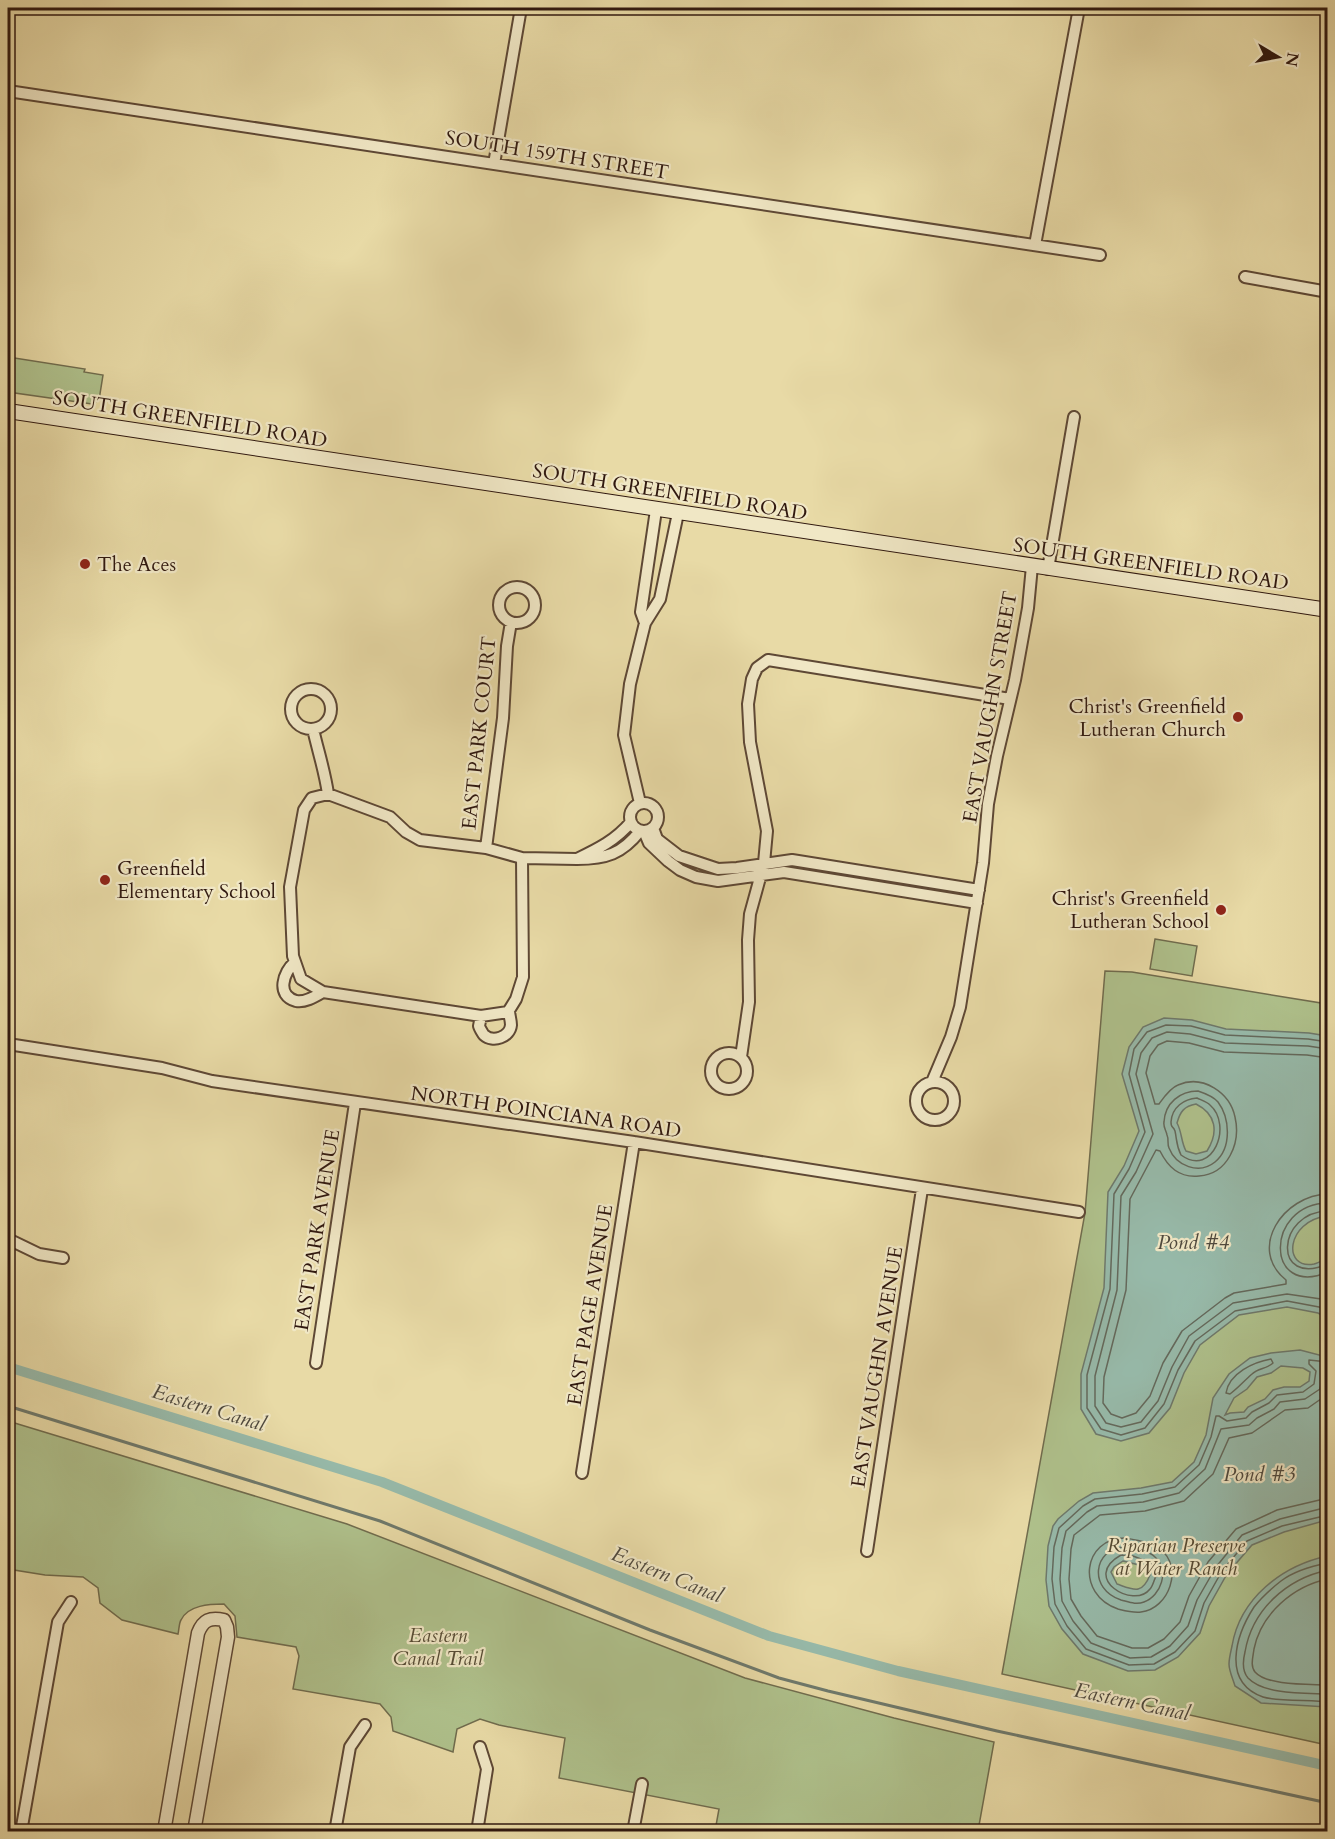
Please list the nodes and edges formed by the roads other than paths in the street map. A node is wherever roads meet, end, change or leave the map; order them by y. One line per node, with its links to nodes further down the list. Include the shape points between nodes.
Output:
1 (521, 8): 4 (street)
2 (1079, 8): 5 (street)
3 (8, 91): 4 (street, SOUTH 159TH STREET)
4 (494, 164): 5 (street, SOUTH 159TH STREET)
5 (1035, 245): 6 (street, SOUTH 159TH STREET)
6 (1100, 255)
7 (1245, 278): 8 (street)
8 (1328, 292)
9 (8, 411): 11 (main road, SOUTH GREENFIELD ROAD)
10 (1074, 417): 14 (street)
11 (656, 510): 12 (main road, SOUTH GREENFIELD ROAD); 15 (street)
12 (678, 513): 13 (main road, SOUTH GREENFIELD ROAD); 16 (street)
13 (1032, 566): 14 (main road, SOUTH GREENFIELD ROAD); 20 (street, EAST VAUGHN STREET)
14 (1048, 568): 17 (main road, SOUTH GREENFIELD ROAD)
15 (647, 569): 16 (street); 19 (street, via 641,612)
16 (666, 572): 19 (street, via 660,598)
17 (1328, 610)
18 (511, 622): 26 (street, EAST PARK COURT)
19 (645, 623): 23 (street, via 630,684 624,735)
20 (1010, 699): 29 (street, via 768,660 757,668 751,688 749,723 766,831); 33 (street, EAST VAUGHN STREET, via 988,804)
21 (313, 729): 22 (street)
22 (328, 794): 26 (street, via 390,817 420,840); 35 (street, via 312,798 304,810 290,887)
23 (639, 803): 24 (street, via 630,813); 25 (street, via 649,803 656,810 658,819)
24 (631, 822): 25 (street); 28 (street, via 620,835)
25 (646, 830): 28 (street, via 617,852 596,859); 29 (street, via 679,856 696,863 718,869); 31 (street, via 649,843 668,861 696,877 718,881)
26 (486, 848): 27 (street)
27 (522, 858): 28 (street); 37 (street, via 523,977)
28 (577, 859)
29 (764, 863): 30 (street, via 792,860); 31 (street)
30 (884, 874): 32 (street); 33 (street)
31 (759, 876): 32 (street, via 784,872); 40 (street, via 750,914 749,1002)
32 (882, 887): 34 (street)
33 (979, 890): 34 (street, EAST VAUGHN STREET)
34 (977, 903): 41 (street, EAST VAUGHN STREET, via 960,1007)
35 (295, 962): 36 (street, via 301,979); 36 (street, via 286,970 283,981 289,997 304,1001)
36 (323, 992): 38 (street)
37 (508, 1011): 38 (street); 38 (street, via 508,1032 492,1039 483,1035 479,1026)
38 (481, 1016)
39 (8, 1044): 42 (street, NORTH POINCIANA ROAD, via 162,1068 212,1082)
40 (741, 1058)
41 (932, 1082)
42 (355, 1103): 43 (street, NORTH POINCIANA ROAD); 48 (street, EAST PARK AVENUE)
43 (634, 1142): 44 (street, NORTH POINCIANA ROAD); 49 (street, EAST PAGE AVENUE)
44 (922, 1189): 45 (street, NORTH POINCIANA ROAD); 50 (street, EAST VAUGHN AVENUE)
45 (1079, 1212)
46 (8, 1239): 47 (street, via 39,1254)
47 (63, 1258)
48 (316, 1363)
49 (582, 1473)
50 (867, 1551)
51 (71, 1602): 55 (street, via 58,1622)
52 (365, 1725): 58 (street, via 350,1747)
53 (480, 1747): 59 (street, via 487,1769)
54 (642, 1784): 60 (street)
55 (21, 1832)
56 (164, 1832): 57 (street, via 198,1633 202,1623 217,1618 224,1620 228,1637)
57 (194, 1832)
58 (335, 1832)
59 (477, 1832)
60 (633, 1832)

